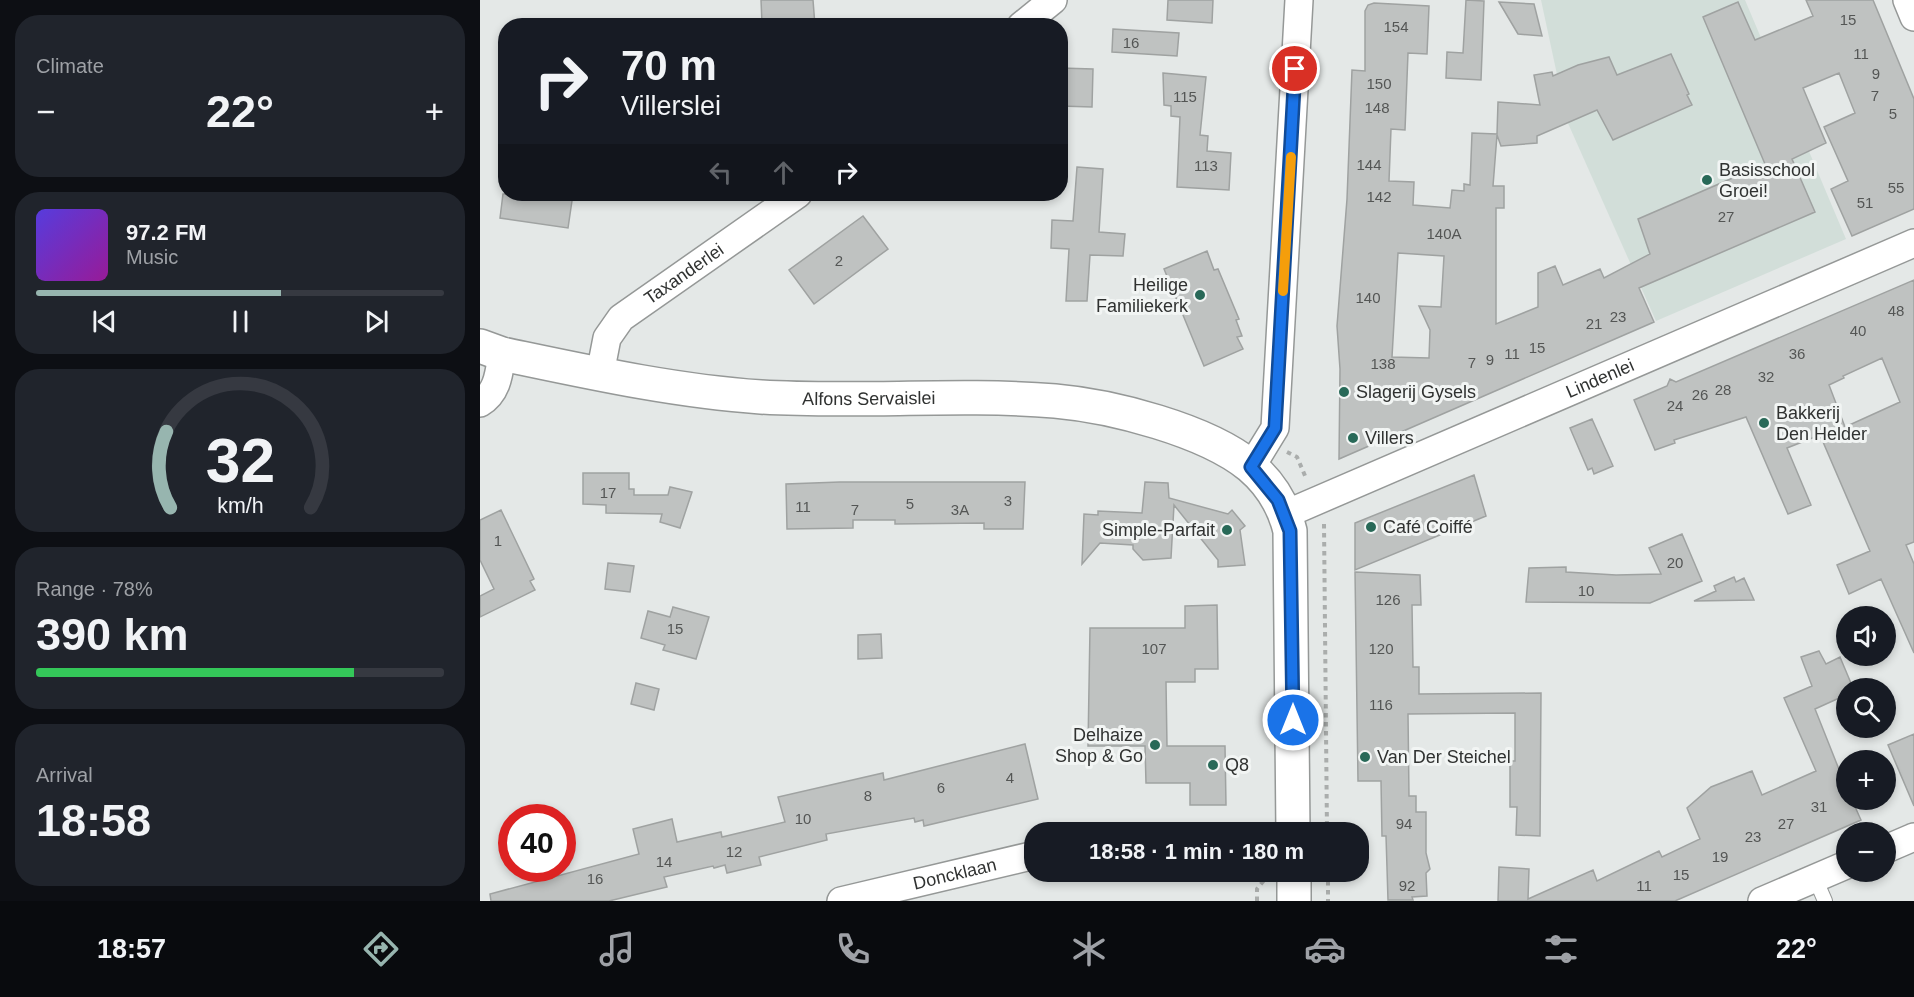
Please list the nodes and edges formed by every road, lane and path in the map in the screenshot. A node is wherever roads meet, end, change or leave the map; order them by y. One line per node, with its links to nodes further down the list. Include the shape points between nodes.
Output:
1 (1053, 0): 5 (street)
2 (1299, 0): 11 (street, via 1275,428)
3 (1907, 0): 4 (street)
4 (1914, 17)
5 (1031, 18)
6 (788, 201): 9 (street, Taxanderlei, via 621,318 607,338)
7 (1914, 243): 12 (street, Lindenlei)
8 (491, 350): 9 (street, Alfons Servaislei); 10 (street, via 497,381 490,397)
9 (600, 374): 11 (street, Alfons Servaislei, via 640,383 762,397 1008,399 1082,404 1171,427 1208,441)
10 (480, 403)
11 (1251, 467): 12 (street, Alfons Servaislei)
12 (1286, 514): 13 (street, via 1292,553)
13 (1293, 822)
14 (1914, 837): 15 (street)
15 (1896, 845)
16 (1024, 858): 22 (street, Doncklaan)
17 (1836, 875): 21 (street)
18 (1263, 882): 23 (path, via 1257,889)
19 (1294, 882): 24 (street)
20 (1328, 882): 25 (path)
21 (1820, 890): 26 (street)
22 (841, 901)
23 (1257, 901)
24 (1294, 901)
25 (1328, 901)
26 (1762, 901)

